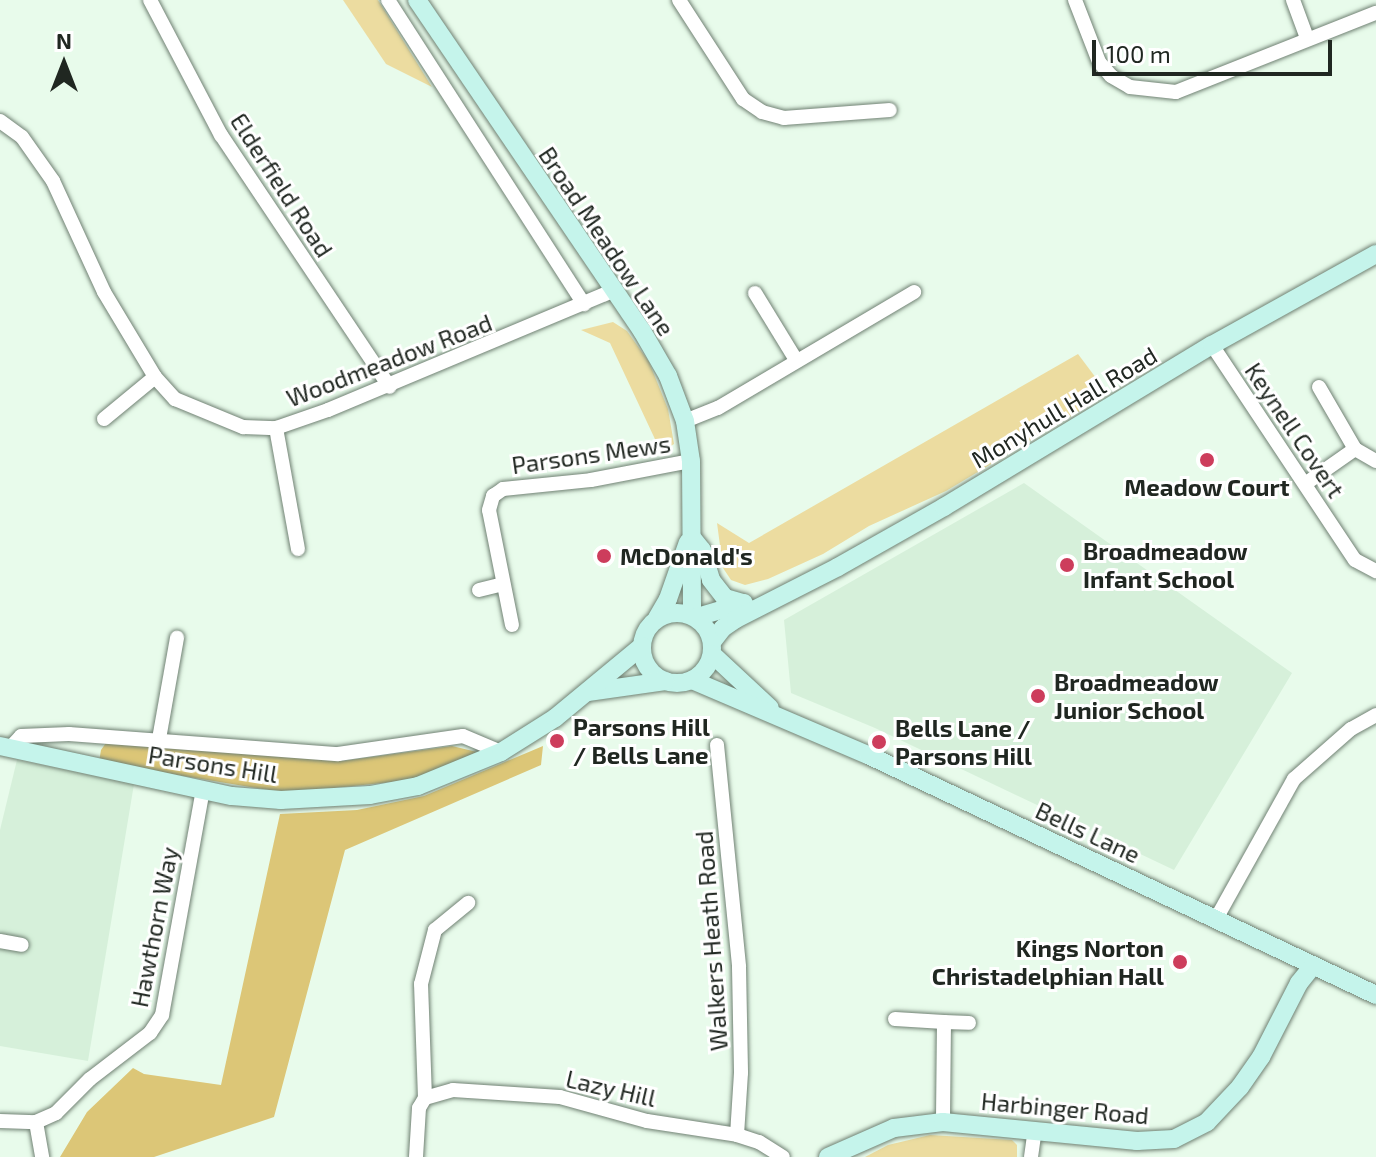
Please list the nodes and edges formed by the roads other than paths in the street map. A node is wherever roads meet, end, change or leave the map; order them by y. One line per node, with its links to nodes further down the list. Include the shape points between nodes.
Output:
1 (150, 0): 19 (street, Elderfield Road, via 221,135)
2 (388, 0): 15 (street)
3 (417, 0): 12 (street, Broad Meadow Lane)
4 (679, 0): 9 (street, via 743,99 762,112 784,118)
5 (1075, 0): 8 (street, via 1099,62 1130,87 1176,92)
6 (1293, 0): 8 (street)
7 (1376, 13): 8 (street)
8 (1307, 38)
9 (890, 110)
10 (0, 121): 18 (street, Woodmeadow Road, via 22,137 53,181 104,292)
11 (1376, 254): 16 (street, Monyhull Hall Road)
12 (612, 291): 15 (street, Woodmeadow Road); 22 (street, Broad Meadow Lane, via 668,376)
13 (914, 292): 17 (street)
14 (755, 293): 17 (street)
15 (584, 304): 19 (street, Woodmeadow Road)
16 (1212, 345): 27 (street, Keynell Covert); 33 (street, Monyhull Hall Road, via 1040,452 838,567)
17 (796, 360): 22 (street, via 718,408)
18 (155, 377): 21 (street); 23 (street, Woodmeadow Road, via 175,399 203,413 243,427)
19 (390, 387): 23 (street, Woodmeadow Road)
20 (1319, 387): 24 (street)
21 (104, 419)
22 (685, 421): 25 (street, Broad Meadow Lane)
23 (276, 428): 29 (street)
24 (1355, 449): 26 (street); 27 (street)
25 (691, 461): 28 (street, Broad Meadow Lane); 31 (street, Parsons Mews, via 591,480 503,489 493,496 489,510)
26 (1376, 461)
27 (1305, 484): 30 (street, Keynell Covert, via 1355,560)
28 (692, 535): 34 (street, Broad Meadow Lane, via 711,580 725,598); 35 (street, Broad Meadow Lane); 36 (street, Broad Meadow Lane)
29 (298, 549)
30 (1376, 571)
31 (503, 584): 32 (street); 37 (street, Parsons Mews)
32 (479, 590)
33 (774, 597): 34 (street, Monyhull Hall Road); 40 (street, Monyhull Hall Road, via 723,628)
34 (742, 603): 35 (street, Monyhull Hall Road)
35 (694, 616): 36 (street, via 675,612); 40 (street, via 706,627)
36 (657, 618): 39 (street)
37 (512, 625)
38 (177, 638): 46 (street)
39 (642, 646): 42 (street, via 644,661); 43 (street, Parsons Hill)
40 (712, 648): 41 (street, via 705,670); 45 (street, Bells Lane)
41 (692, 680): 42 (street); 45 (street, Bells Lane)
42 (665, 681): 43 (street, Parsons Hill)
43 (588, 692): 49 (street, Parsons Hill)
44 (1376, 715): 52 (street, via 1351,729 1294,779)
45 (778, 716): 52 (street, Bells Lane)
46 (159, 739): 48 (street, Parsons Hill, via 35,734); 49 (street, Parsons Hill, via 338,754 463,736)
47 (717, 745): 65 (street, Walkers Heath Road, via 739,967)
48 (5, 747): 50 (street, Parsons Hill)
49 (501, 752): 50 (street, Parsons Hill, via 418,786 370,795 281,800)
50 (203, 790): 62 (street, Hawthorn Way, via 162,1015 150,1033 90,1079 73,1100)
51 (468, 903): 60 (street, via 435,930 421,984)
52 (1216, 919): 55 (street, Bells Lane)
53 (0, 941): 54 (street)
54 (22, 945)
55 (1312, 967): 56 (street, Bells Lane); 64 (street, Harbinger Road, via 1261,1057 1207,1122 1174,1139 1137,1141)
56 (1376, 995)
57 (895, 1019): 58 (street)
58 (944, 1022): 59 (street); 63 (street)
59 (969, 1023)
60 (425, 1098): 65 (street, Lazy Hill, via 453,1090 560,1097 647,1121); 67 (street, via 419,1108)
61 (0, 1121): 62 (street)
62 (36, 1122): 66 (street)
63 (943, 1122): 64 (street, Harbinger Road); 69 (street, Harbinger Road, via 894,1128)
64 (1035, 1130): 70 (street)
65 (737, 1135): 68 (street, Lazy Hill)
66 (42, 1157)
67 (416, 1157)
68 (783, 1157)
69 (828, 1157)
70 (1031, 1157)

